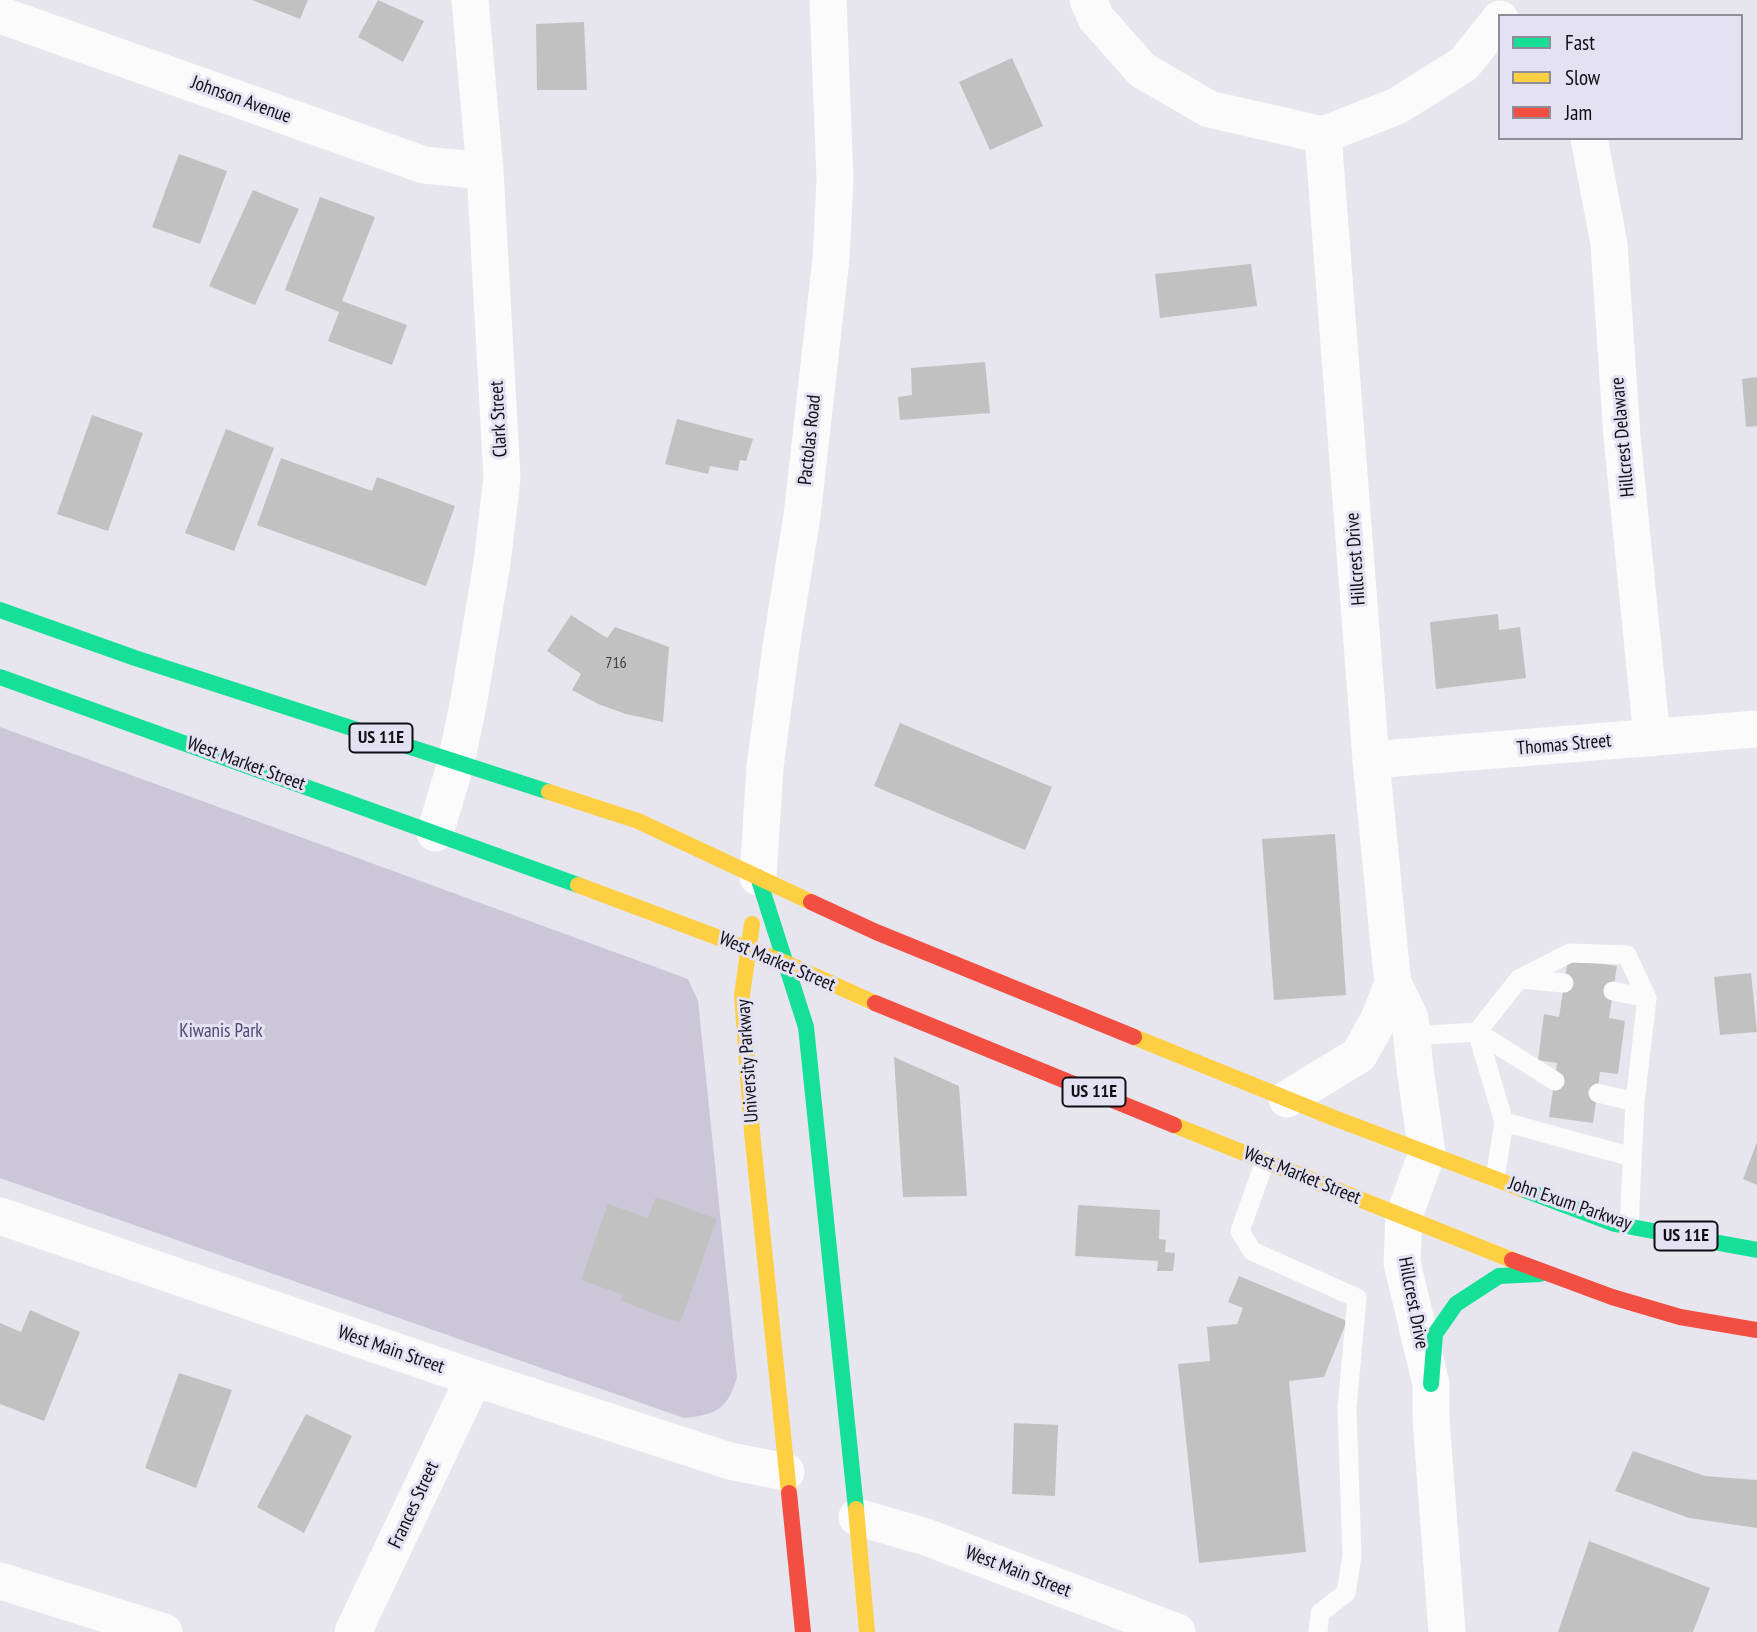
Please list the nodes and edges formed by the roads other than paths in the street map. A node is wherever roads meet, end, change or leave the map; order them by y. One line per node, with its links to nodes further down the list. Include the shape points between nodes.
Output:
1 (470, 0): 8 (street, Clark Street)
2 (828, 0): 16 (street, Pactolas Road, via 835,179 831,259 802,516 765,767)
3 (1088, 0): 6 (street, via 1096,18 1142,70 1209,109)
4 (0, 15): 8 (street, Johnson Avenue, via 424,165)
5 (1496, 33): 6 (street, via 1464,64 1397,106)
6 (1323, 135): 13 (street, Hillcrest Drive)
7 (1589, 140): 12 (street, Hillcrest Delaware, via 1609,244 1622,437)
8 (485, 171): 14 (street, Clark Street, via 502,478 492,563)
9 (0, 610): 14 (main road, US 11E)
10 (0, 677): 15 (main road, West Market Street / US 11E)
11 (1757, 729): 12 (street, Thomas Street)
12 (1652, 738): 13 (street, Thomas Street)
13 (1371, 760): 20 (street, Hillcrest Drive)
14 (456, 763): 15 (street, Clark Street); 16 (main road, US 11E, via 638,821)
15 (435, 833): 17 (main road, West Market Street / US 11E)
16 (758, 877): 17 (main road, University Parkway); 18 (main road); 28 (main road, US 11E, via 876,932)
17 (748, 948): 18 (main road, West Market Street / US 11E); 45 (main road, University Parkway, via 742,995)
18 (786, 963): 33 (main road, West Market Street / US 11E, via 896,1013); 46 (main road, via 806,1027)
19 (1519, 979): 21 (lane); 23 (lane, via 1570,953 1628,955); 24 (lane)
20 (1393, 983): 25 (street, Hillcrest Drive, via 1410,1018); 28 (street, Hillcrest Drive, via 1359,1055)
21 (1564, 983)
22 (1613, 991): 23 (lane)
23 (1647, 998): 29 (lane)
24 (1477, 1032): 25 (lane); 26 (lane); 30 (lane)
25 (1412, 1037): 31 (street, Hillcrest Drive)
26 (1555, 1081)
27 (1598, 1093): 29 (lane)
28 (1287, 1099): 31 (main road, US 11E)
29 (1635, 1102): 32 (lane)
30 (1504, 1122): 32 (lane); 34 (lane)
31 (1427, 1153): 34 (main road, John Exum Parkway / US 11E); 36 (street, Hillcrest Drive)
32 (1632, 1157): 37 (lane)
33 (1265, 1161): 36 (main road, West Market Street / US 11E); 53 (lane, via 1240,1231 1252,1251 1357,1298 1347,1408 1352,1556 1346,1593 1320,1613)
34 (1495, 1178): 37 (main road, John Exum Parkway / US 11E)
35 (0, 1216): 43 (street, West Main Street)
36 (1404, 1216): 39 (main road, West Market Street / US 11E); 44 (street, Hillcrest Drive, via 1402,1263)
37 (1629, 1227): 38 (main road, John Exum Parkway / US 11E)
38 (1757, 1250)
39 (1544, 1273): 40 (main road, US 11E); 44 (main road, via 1499,1276 1456,1304 1435,1334)
40 (1680, 1317): 41 (main road, US 11E); 42 (main road)
41 (1757, 1330)
42 (1735, 1343)
43 (474, 1378): 45 (street, West Main Street, via 730,1461); 49 (street, Frances Street)
44 (1431, 1384): 54 (street, Hillcrest Drive)
45 (786, 1472): 50 (main road, University Parkway)
46 (858, 1517): 51 (main road); 52 (street, West Main Street, via 926,1537)
47 (0, 1581): 48 (street)
48 (164, 1632)
49 (354, 1632)
50 (803, 1632)
51 (867, 1632)
52 (1177, 1632)
53 (1318, 1632)
54 (1447, 1632)

